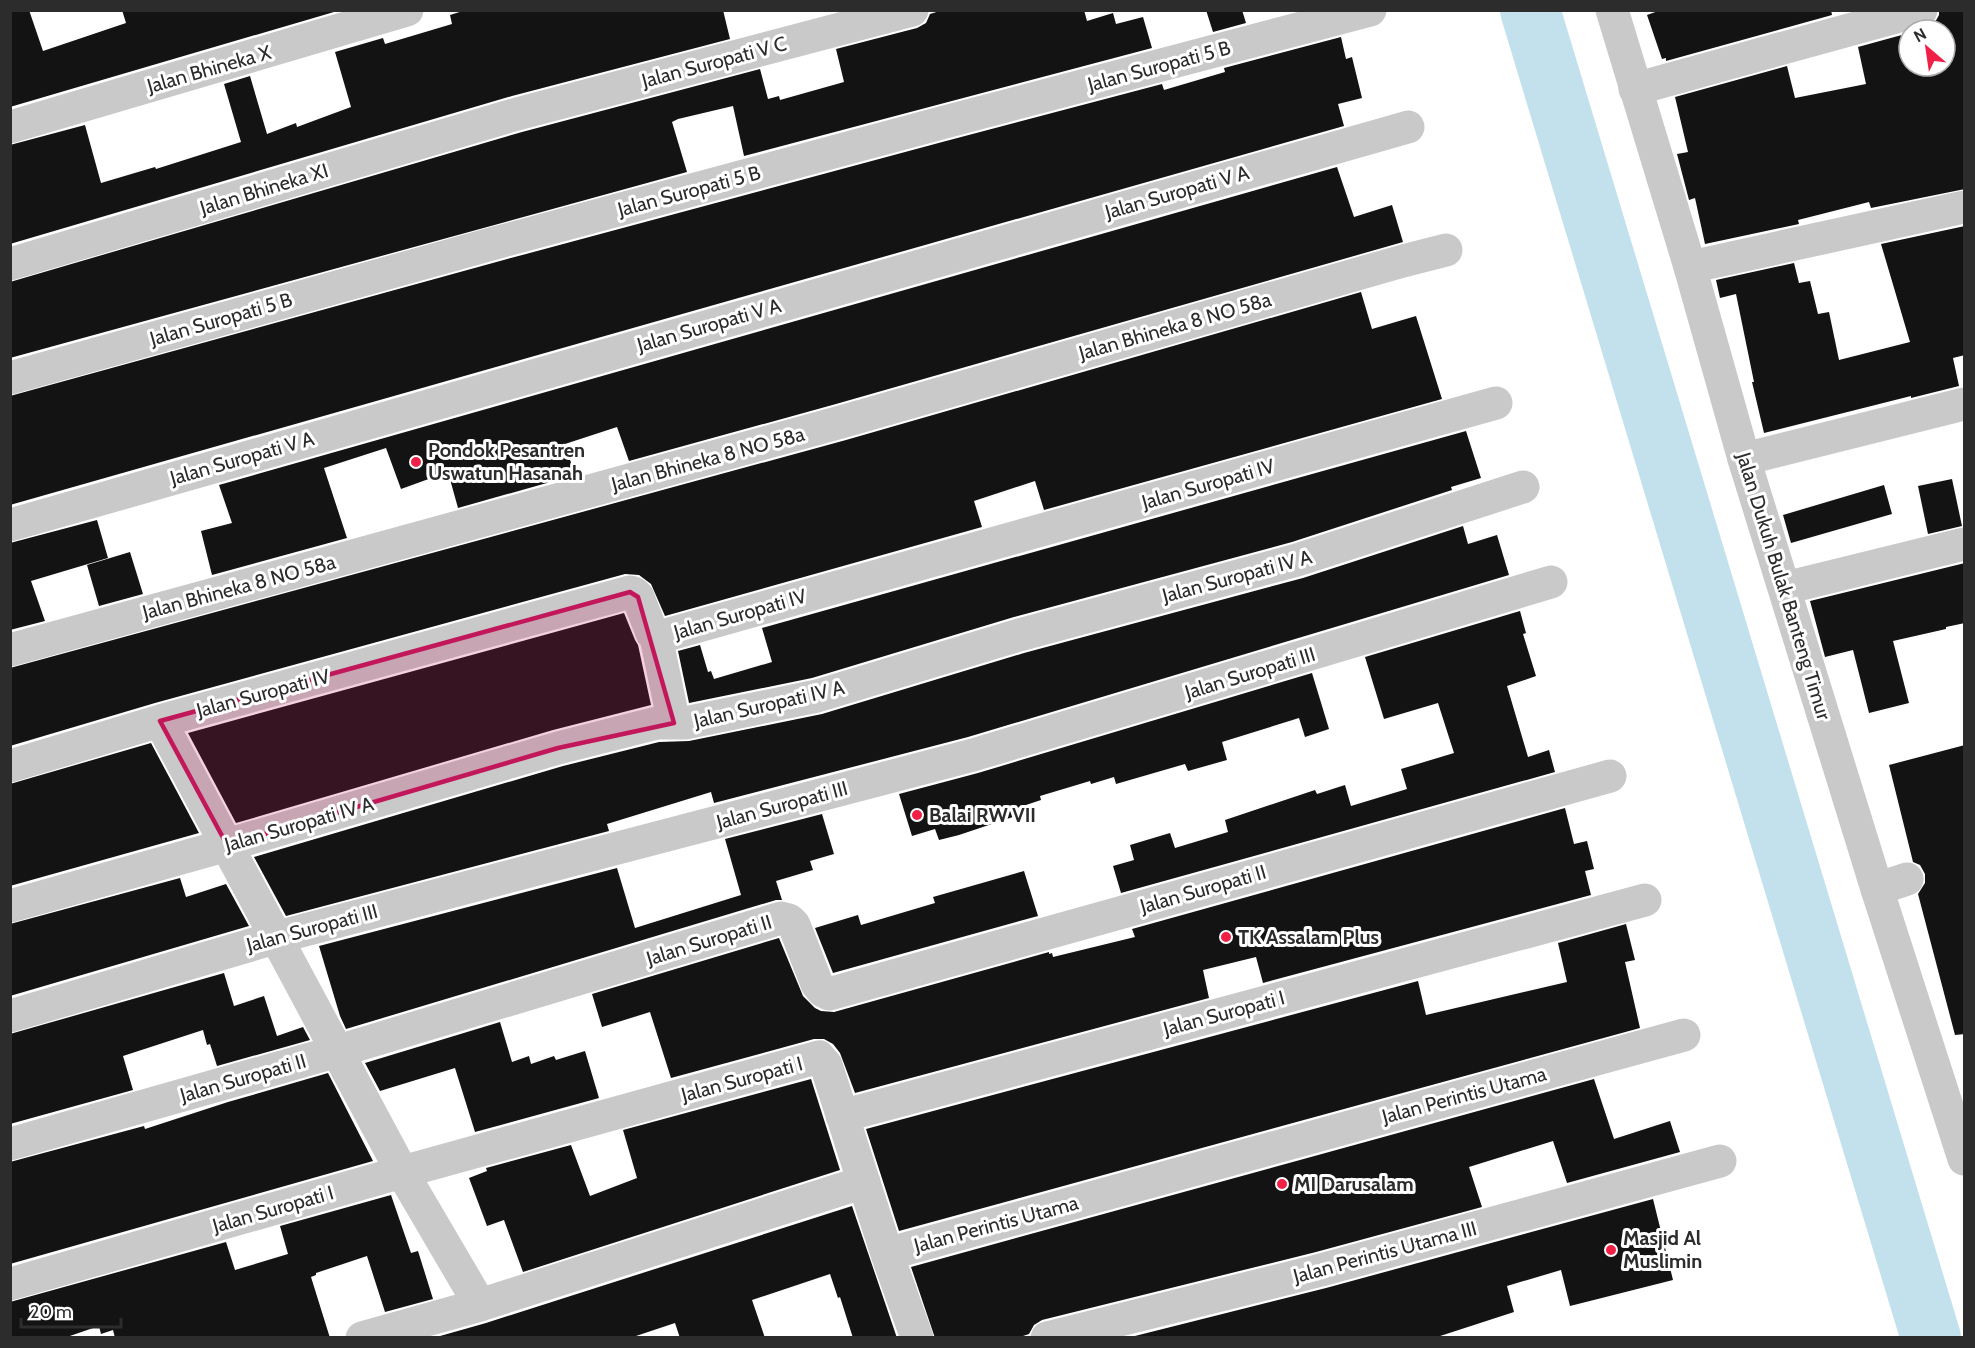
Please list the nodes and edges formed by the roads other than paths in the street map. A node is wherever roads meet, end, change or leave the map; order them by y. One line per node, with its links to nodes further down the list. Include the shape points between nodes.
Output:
1 (407, 10): 9 (street, Jalan Bhineka X)
2 (912, 10): 7 (street, Jalan Suropati V C)
3 (1370, 10): 14 (street, Jalan Suropati 5 B, via 495,243)
4 (1612, 10): 6 (street, Jalan Dukuh Bulak Banteng Timur)
5 (1921, 10): 6 (street)
6 (1635, 89): 13 (street, Jalan Dukuh Bulak Banteng Timur)
7 (517, 114): 12 (street, Jalan Bhineka XI)
8 (1408, 127): 19 (street, Jalan Suropati V A)
9 (10, 128)
10 (1965, 207): 13 (street)
11 (1446, 250): 24 (street, Jalan Bhineka 8 NO 58a, via 841,422)
12 (10, 264)
13 (1690, 267): 17 (street, Jalan Dukuh Bulak Banteng Timur)
14 (10, 378)
15 (1496, 403): 23 (street, Jalan Suropati IV)
16 (1965, 404): 17 (street)
17 (1744, 459): 22 (street, Jalan Dukuh Bulak Banteng Timur)
18 (1523, 487): 26 (street, Jalan Suropati IV A, via 1297,560 1019,635 817,696)
19 (10, 525)
20 (1965, 544): 22 (street)
21 (1551, 582): 32 (street, Jalan Suropati III, via 973,756)
22 (1785, 588): 38 (street, Jalan Dukuh Bulak Banteng Timur, via 1892,884)
23 (656, 637): 25 (street, Jalan Suropati IV, via 638,597 630,592); 26 (street)
24 (10, 650)
25 (160, 721): 27 (street, Jalan Suropati IV); 29 (street)
26 (674, 723): 29 (street, Jalan Suropati IV A, via 657,723 558,748)
27 (10, 766)
28 (1610, 776): 35 (street, Jalan Suropati II, via 829,993 817,984 794,925 781,918)
29 (227, 845): 31 (street, Jalan Suropati IV A); 32 (street)
30 (1645, 900): 36 (street, Jalan Suropati I)
31 (10, 906)
32 (278, 937): 33 (street, Jalan Suropati III); 35 (street)
33 (10, 1016)
34 (1684, 1035): 42 (street, Jalan Perintis Utama)
35 (338, 1051): 37 (street, Jalan Suropati II); 40 (street)
36 (842, 1116): 40 (street, Jalan Suropati I, via 826,1065 819,1057); 41 (street, Jalan Perintis Utama)
37 (10, 1144)
38 (1965, 1159)
39 (1720, 1161): 47 (street, Jalan Perintis Utama III, via 1321,1270)
40 (402, 1172): 43 (street, Jalan Suropati I); 44 (street)
41 (864, 1182): 42 (street, Jalan Perintis Utama); 44 (street)
42 (887, 1254): 46 (street)
43 (10, 1284)
44 (480, 1305): 45 (street)
45 (362, 1338)
46 (917, 1338)
47 (1047, 1338)

